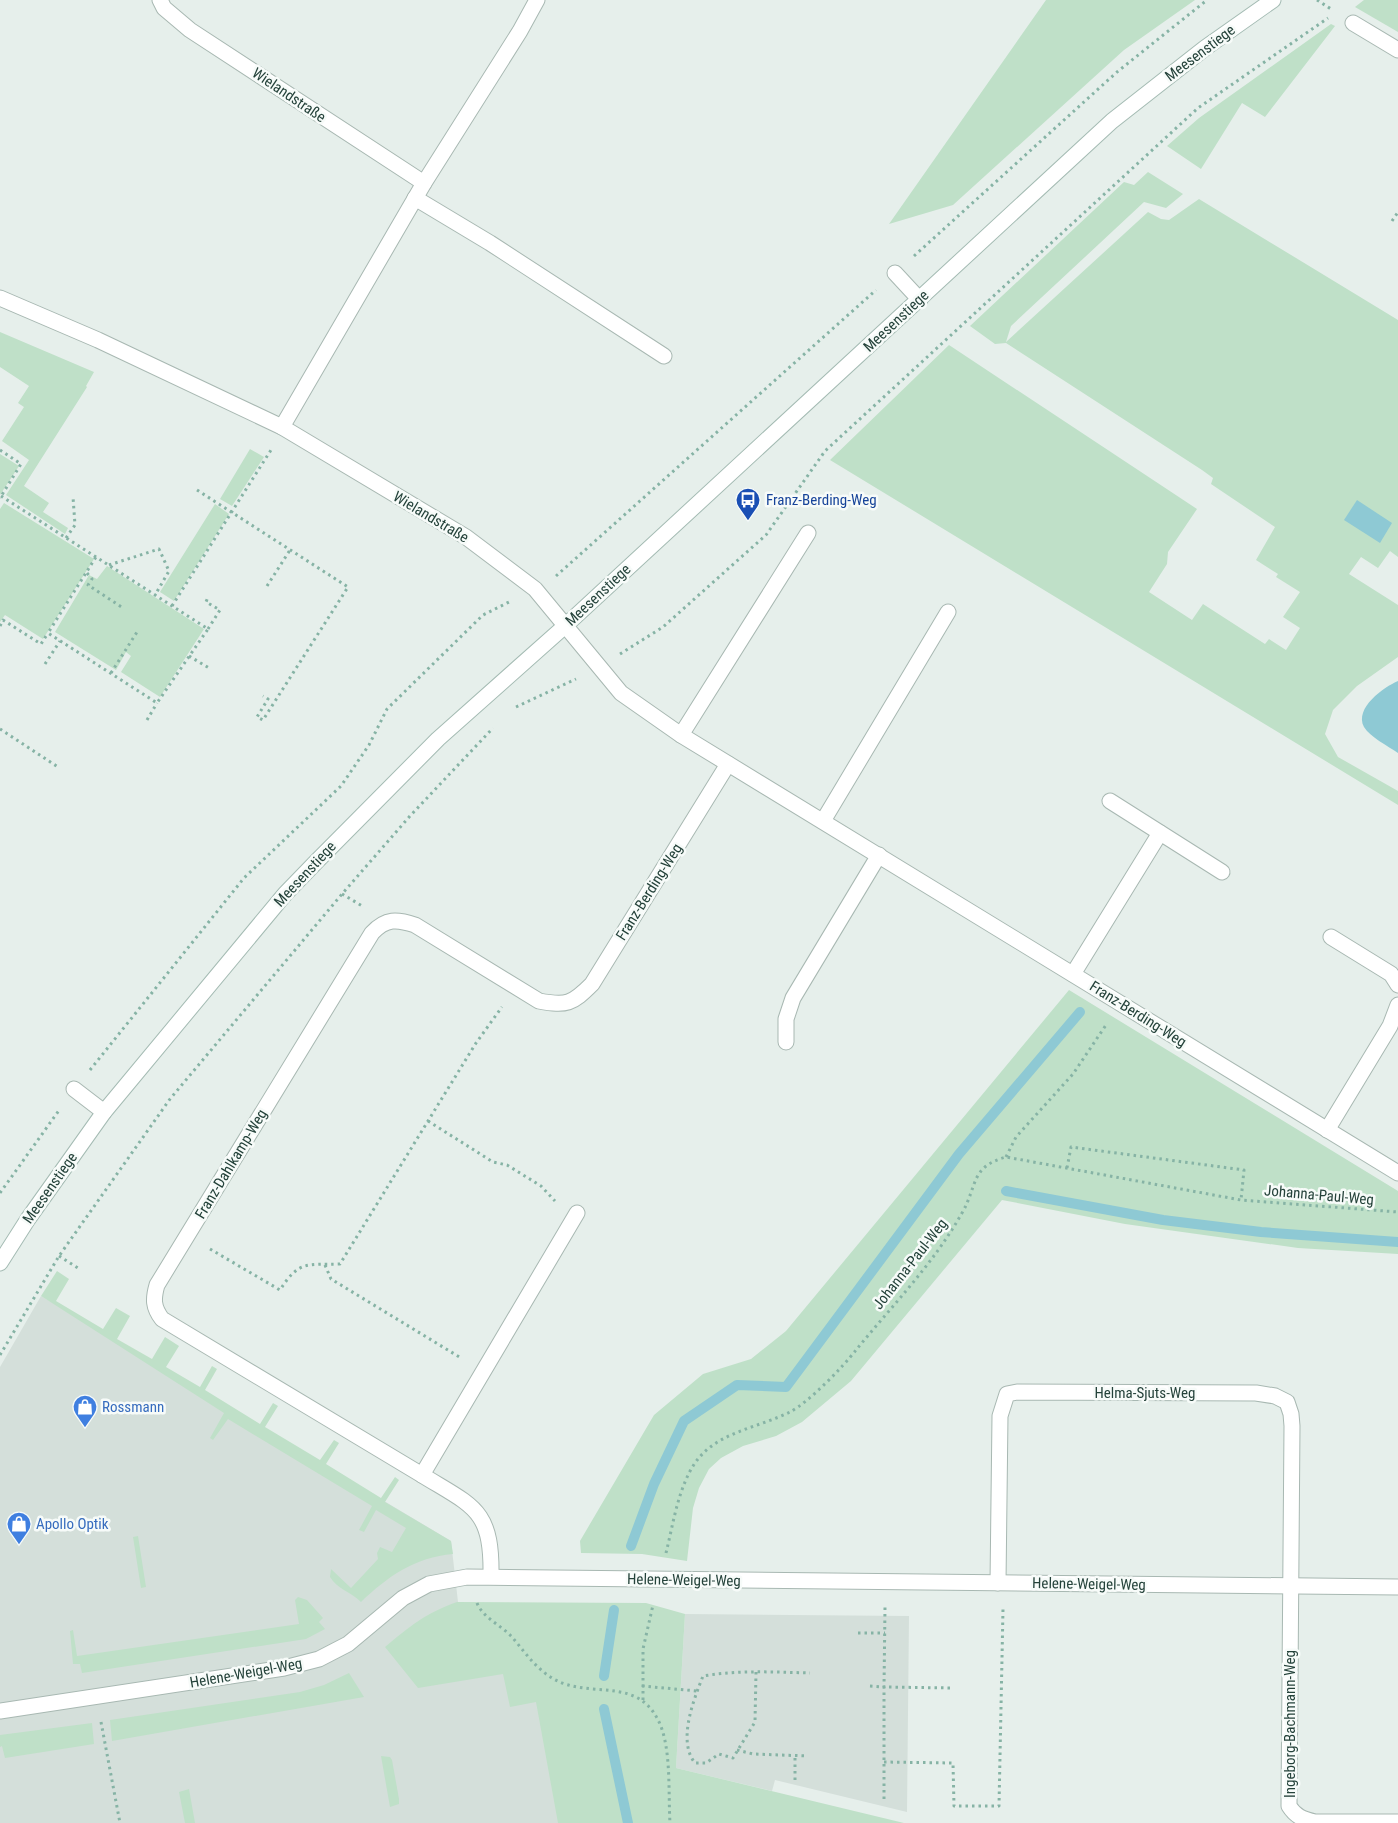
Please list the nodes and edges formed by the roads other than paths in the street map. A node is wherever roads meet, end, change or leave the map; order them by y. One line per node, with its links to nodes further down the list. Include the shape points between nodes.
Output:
1 (160, 0): 6 (street, Wielandstraße, via 164,8 190,30)
2 (537, 0): 6 (street)
3 (1273, 0): 10 (street, Meesenstiege, via 1112,121)
4 (1353, 23): 5 (street)
5 (1398, 50)
6 (424, 183): 7 (street)
7 (415, 198): 11 (street); 12 (street)
8 (895, 273): 10 (street)
9 (0, 298): 12 (street, Wielandstraße)
10 (920, 300): 15 (street, Meesenstiege)
11 (664, 356)
12 (282, 427): 15 (street, Wielandstraße, via 466,537 535,589)
13 (808, 533): 16 (street)
14 (948, 612): 19 (street)
15 (565, 626): 16 (street, Franz-Berding-Weg, via 621,693); 30 (street, Meesenstiege, via 438,739 285,894)
16 (681, 735): 17 (street, Franz-Berding-Weg)
17 (728, 764): 19 (street, Franz-Berding-Weg); 26 (street, Franz-Berding-Weg, via 592,984 575,1001)
18 (1110, 801): 20 (street)
19 (822, 821): 21 (street, Franz-Berding-Weg)
20 (1160, 833): 22 (street); 24 (street)
21 (879, 855): 24 (street, Franz-Berding-Weg); 28 (street, via 792,998 786,1019)
22 (1222, 872)
23 (1331, 937): 25 (street, via 1391,974)
24 (1073, 974): 31 (street, Franz-Berding-Weg)
25 (1398, 985)
26 (557, 1004): 35 (street, Franz-Dahlkamp-Weg, via 539,1000 415,925 388,920 379,926 187,1235 157,1285 153,1298 162,1319)
27 (1398, 1006): 31 (street, via 1390,1026)
28 (786, 1042)
29 (74, 1089): 30 (street)
30 (104, 1112): 34 (street, Meesenstiege)
31 (1327, 1130): 32 (street, Franz-Berding-Weg)
32 (1398, 1173)
33 (575, 1216): 35 (street)
34 (0, 1263)
35 (422, 1475): 36 (street, Franz-Dahlkamp-Weg, via 472,1506 484,1521)
36 (491, 1576): 37 (street, Helene-Weigel-Weg); 40 (street, Helene-Weigel-Weg, via 429,1584 348,1644 319,1659 284,1668)
37 (1001, 1583): 38 (street, Helene-Weigel-Weg); 38 (street, Helma-Sjuts-Weg, via 1000,1416 1007,1394 1256,1393 1287,1402 1291,1414)
38 (1291, 1586): 39 (street, Helene-Weigel-Weg); 41 (street, Ingeborg-Bachmann-Weg, via 1289,1806 1302,1819 1315,1822)
39 (1398, 1587)
40 (0, 1711)
41 (1398, 1822)

